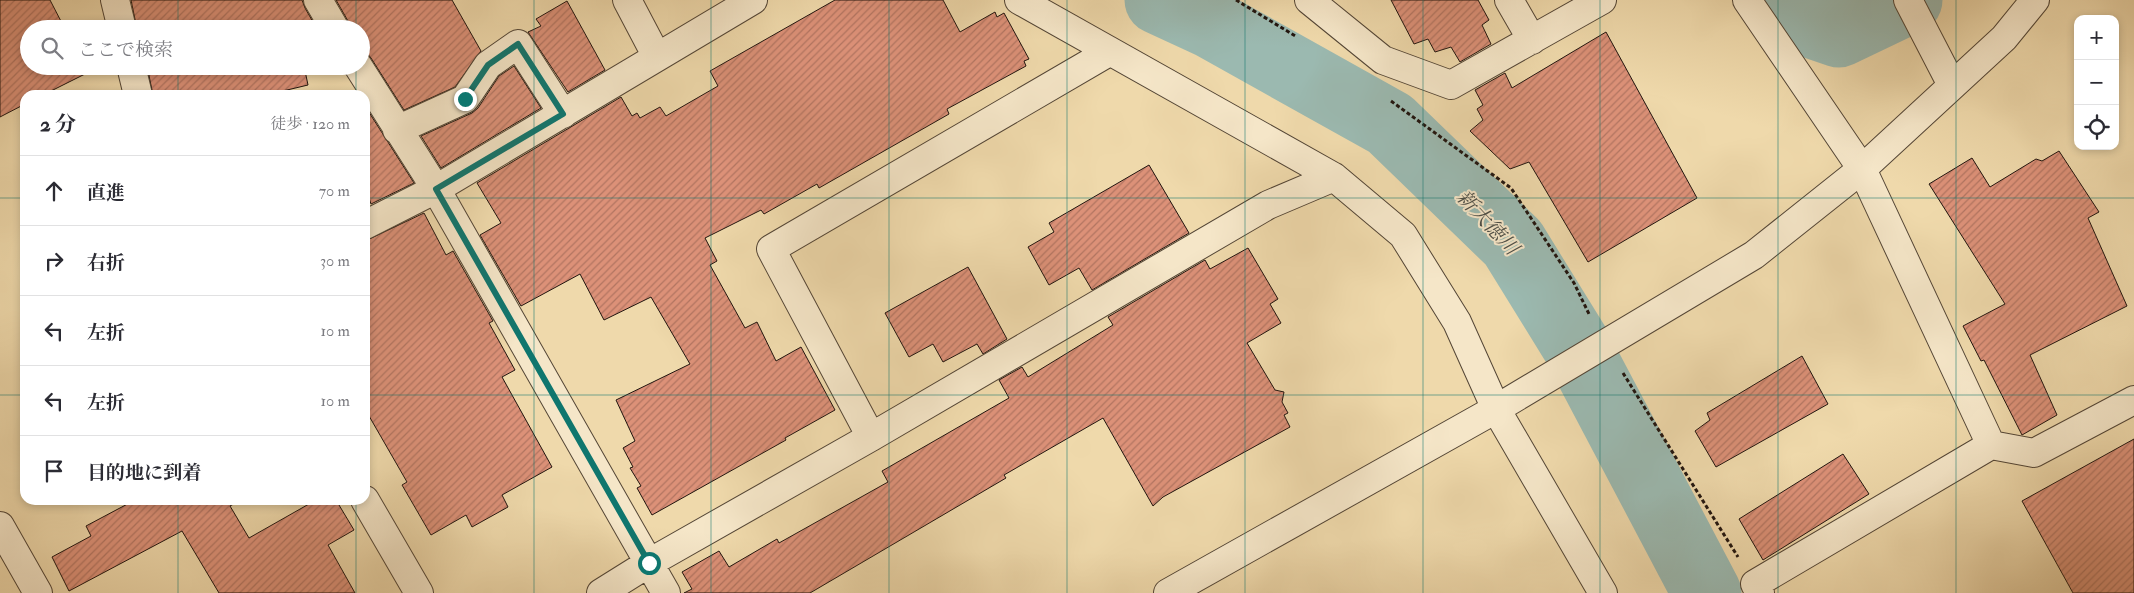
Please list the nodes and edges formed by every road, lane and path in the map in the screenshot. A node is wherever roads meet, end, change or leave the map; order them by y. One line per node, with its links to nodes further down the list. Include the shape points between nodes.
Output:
1 (115, 0): 13 (street)
2 (318, 0): 14 (street)
3 (627, 0): 18 (street)
4 (753, 0): 18 (street)
5 (1019, 0): 17 (street)
6 (1236, 0): 15 (path)
7 (1309, 0): 16 (street, via 1382,60 1451,86)
8 (1509, 0): 16 (street)
9 (1602, 0): 16 (street)
10 (1747, 0): 26 (street)
11 (2035, 0): 21 (street, via 2004,38)
12 (1913, 9): 21 (street)
13 (120, 20)
14 (330, 20)
15 (1302, 40)
16 (1532, 40)
17 (1109, 52): 27 (street); 33 (street, via 771,249)
18 (658, 57): 24 (street)
19 (133, 75): 22 (street)
20 (363, 75): 25 (street)
21 (1952, 85): 26 (street)
22 (137, 90)
23 (1390, 100): 30 (path, via 1511,188 1574,283)
24 (563, 114): 25 (street, via 518,44 488,65 465,99); 28 (street)
25 (397, 130): 28 (street)
26 (1862, 169): 30 (street, via 1754,255); 34 (street)
27 (1334, 177): 32 (street, via 1403,235 1457,322); 33 (street, via 1268,205)
28 (436, 189): 29 (street); 37 (street)
29 (370, 222)
30 (1604, 343): 32 (street); 38 (path)
31 (2134, 400): 34 (street, via 2034,453)
32 (1496, 408): 43 (street); 44 (street)
33 (871, 437): 37 (street)
34 (1991, 445): 38 (street)
35 (368, 505): 40 (street)
36 (0, 526): 39 (street)
37 (649, 563): 41 (street); 42 (street)
38 (1758, 589)
39 (38, 593)
40 (419, 593)
41 (600, 593)
42 (666, 593)
43 (1168, 593)
44 (1603, 593)

